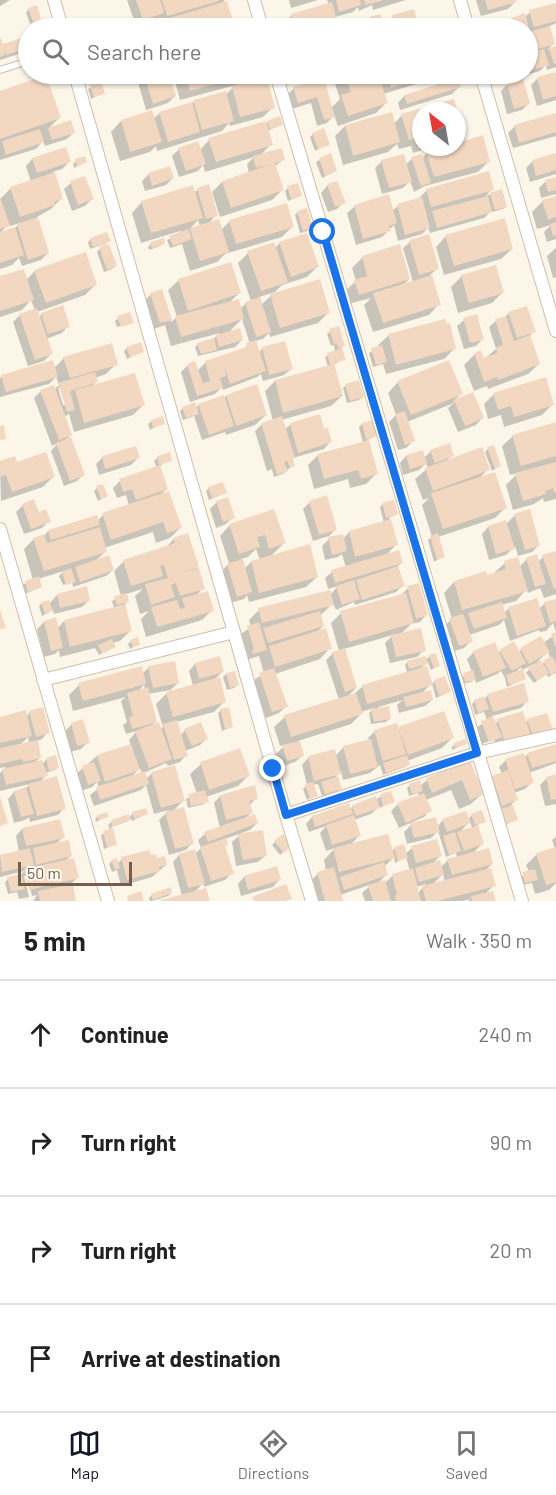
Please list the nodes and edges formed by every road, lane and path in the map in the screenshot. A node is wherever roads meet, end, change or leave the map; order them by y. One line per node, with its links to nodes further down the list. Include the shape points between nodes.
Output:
1 (54, 0): 4 (street)
2 (254, 0): 5 (street)
3 (460, 0): 6 (street)
4 (59, 18)
5 (259, 18)
6 (465, 18)
7 (18, 64): 8 (lane)
8 (0, 70)
9 (78, 84): 14 (street)
10 (279, 84): 17 (street)
11 (484, 84): 12 (street)
12 (556, 331)
13 (0, 529): 15 (street)
14 (234, 632): 15 (street); 18 (street)
15 (43, 680): 19 (street)
16 (556, 735): 17 (street)
17 (477, 753): 18 (street); 21 (street)
18 (286, 815): 20 (street)
19 (108, 901)
20 (312, 901)
21 (522, 901)

